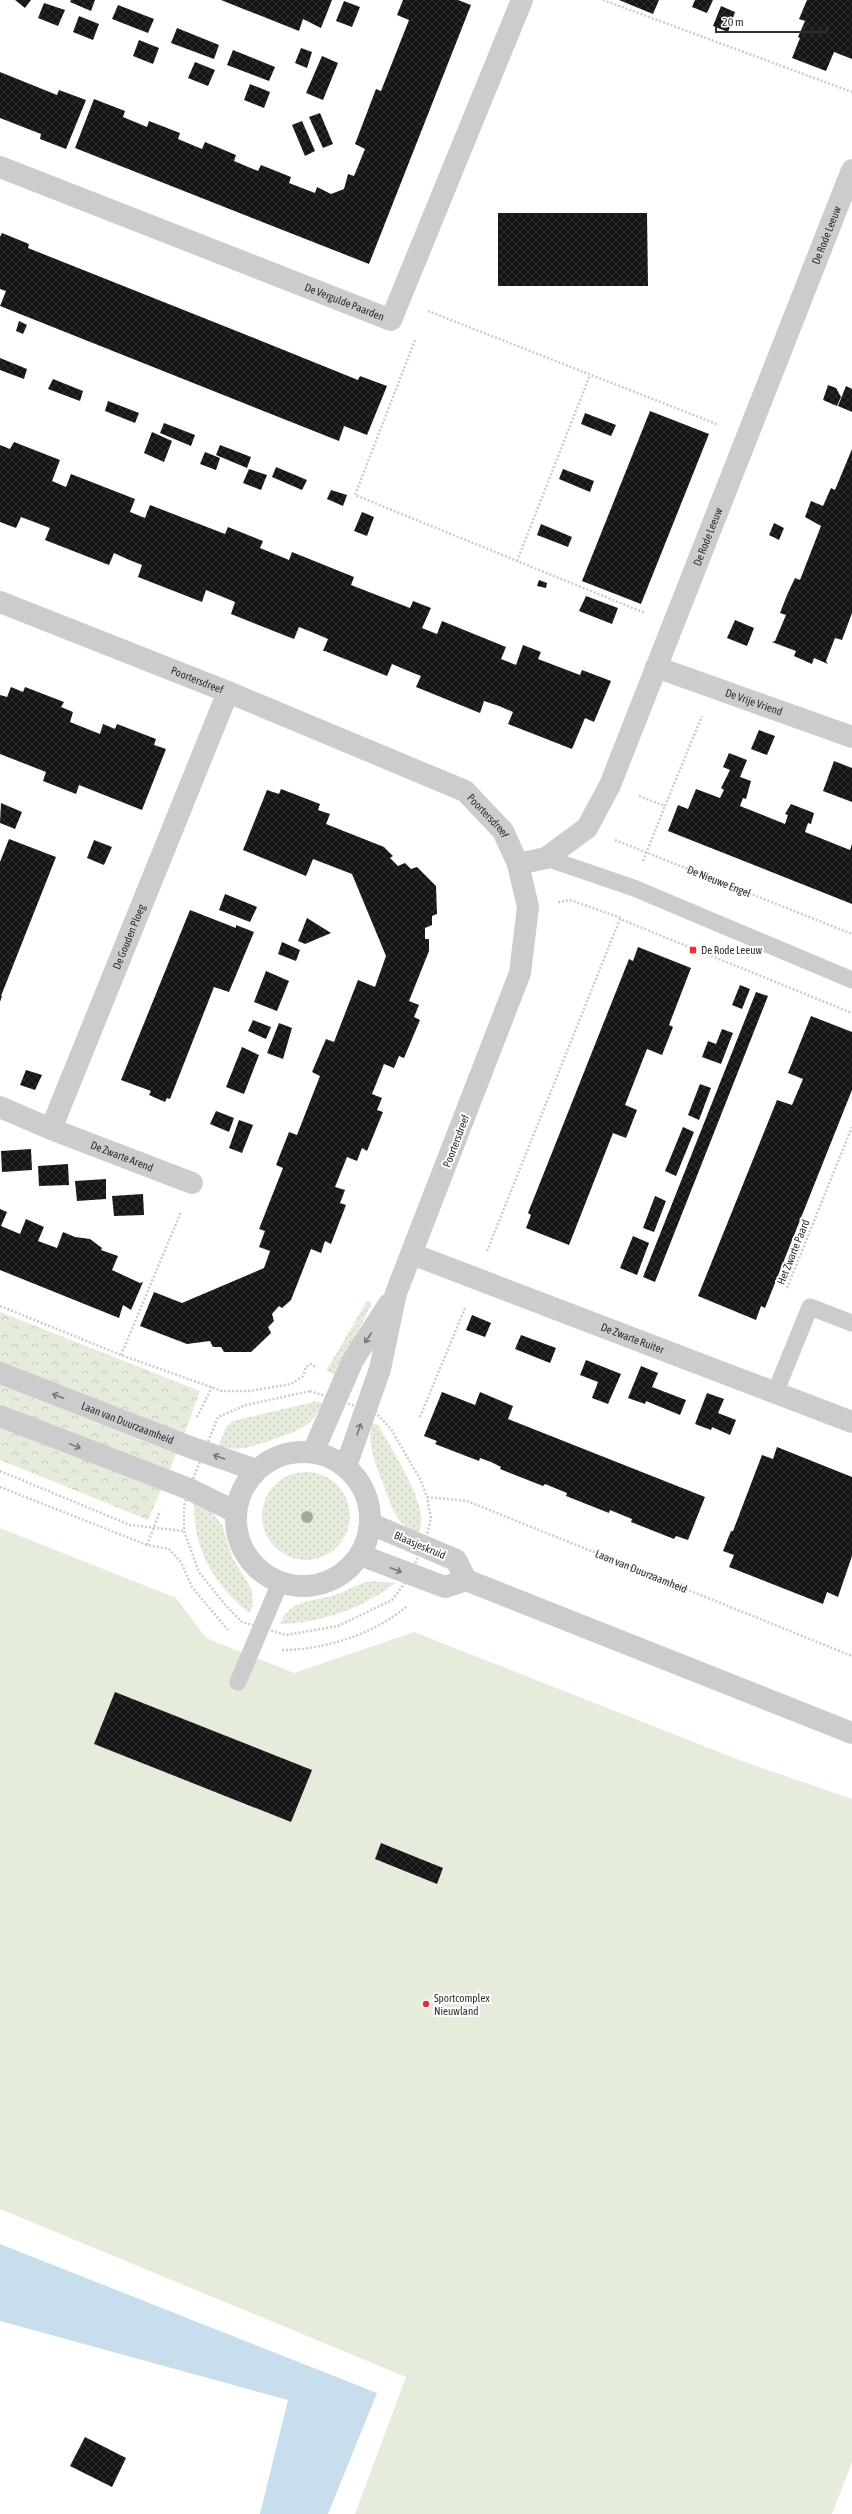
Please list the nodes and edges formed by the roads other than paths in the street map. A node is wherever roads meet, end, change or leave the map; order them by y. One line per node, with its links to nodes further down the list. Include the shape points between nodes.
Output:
1 (522, 0): 2 (street, De Vergulde Paarden, via 391,320)
2 (0, 167)
3 (852, 170): 5 (street, De Rode Leeuw)
4 (0, 602): 6 (street, Poortersdreef)
5 (656, 667): 7 (street, De Vrije Vriend); 8 (street, De Rode Leeuw, via 610,785 587,828)
6 (228, 692): 9 (street, Poortersdreef, via 465,791 503,831); 12 (street, De Gouden Ploeg)
7 (851, 734)
8 (546, 858): 9 (street, De Rode Leeuw); 10 (lane, via 634,888)
9 (518, 864): 14 (street, Poortersdreef, via 528,907 520,973)
10 (852, 980)
11 (0, 1107): 12 (street)
12 (51, 1129): 13 (street, De Zwarte Arend)
13 (192, 1183)
14 (412, 1254): 15 (street, Poortersdreef); 18 (street, De Zwarte Ruiter)
15 (396, 1293): 21 (street, Poortersdreef, one-way to 21, via 353,1360); 22 (street, Poortersdreef, one-way to 15, via 380,1369)
16 (852, 1323): 18 (lane, via 810,1307)
17 (0, 1373): 23 (street, Laan van Duurzaamheid, one-way to 17)
18 (775, 1393): 20 (street, De Zwarte Ruiter)
19 (0, 1416): 24 (street, one-way to 24, via 189,1489)
20 (852, 1422)
21 (313, 1452): 22 (street); 23 (street, via 282,1454)
22 (346, 1466): 25 (street, via 365,1492)
23 (256, 1470): 24 (street, via 242,1489)
24 (236, 1512): 28 (street, via 237,1534 245,1555 261,1572)
25 (371, 1524): 26 (street); 27 (street, Blaasjeskruid, via 456,1560)
26 (360, 1555): 27 (street, one-way to 27, via 445,1587); 28 (street, via 349,1569 334,1580 316,1586 298,1587)
27 (466, 1580): 30 (street)
28 (280, 1583): 29 (lane)
29 (238, 1682)
30 (852, 1733)

